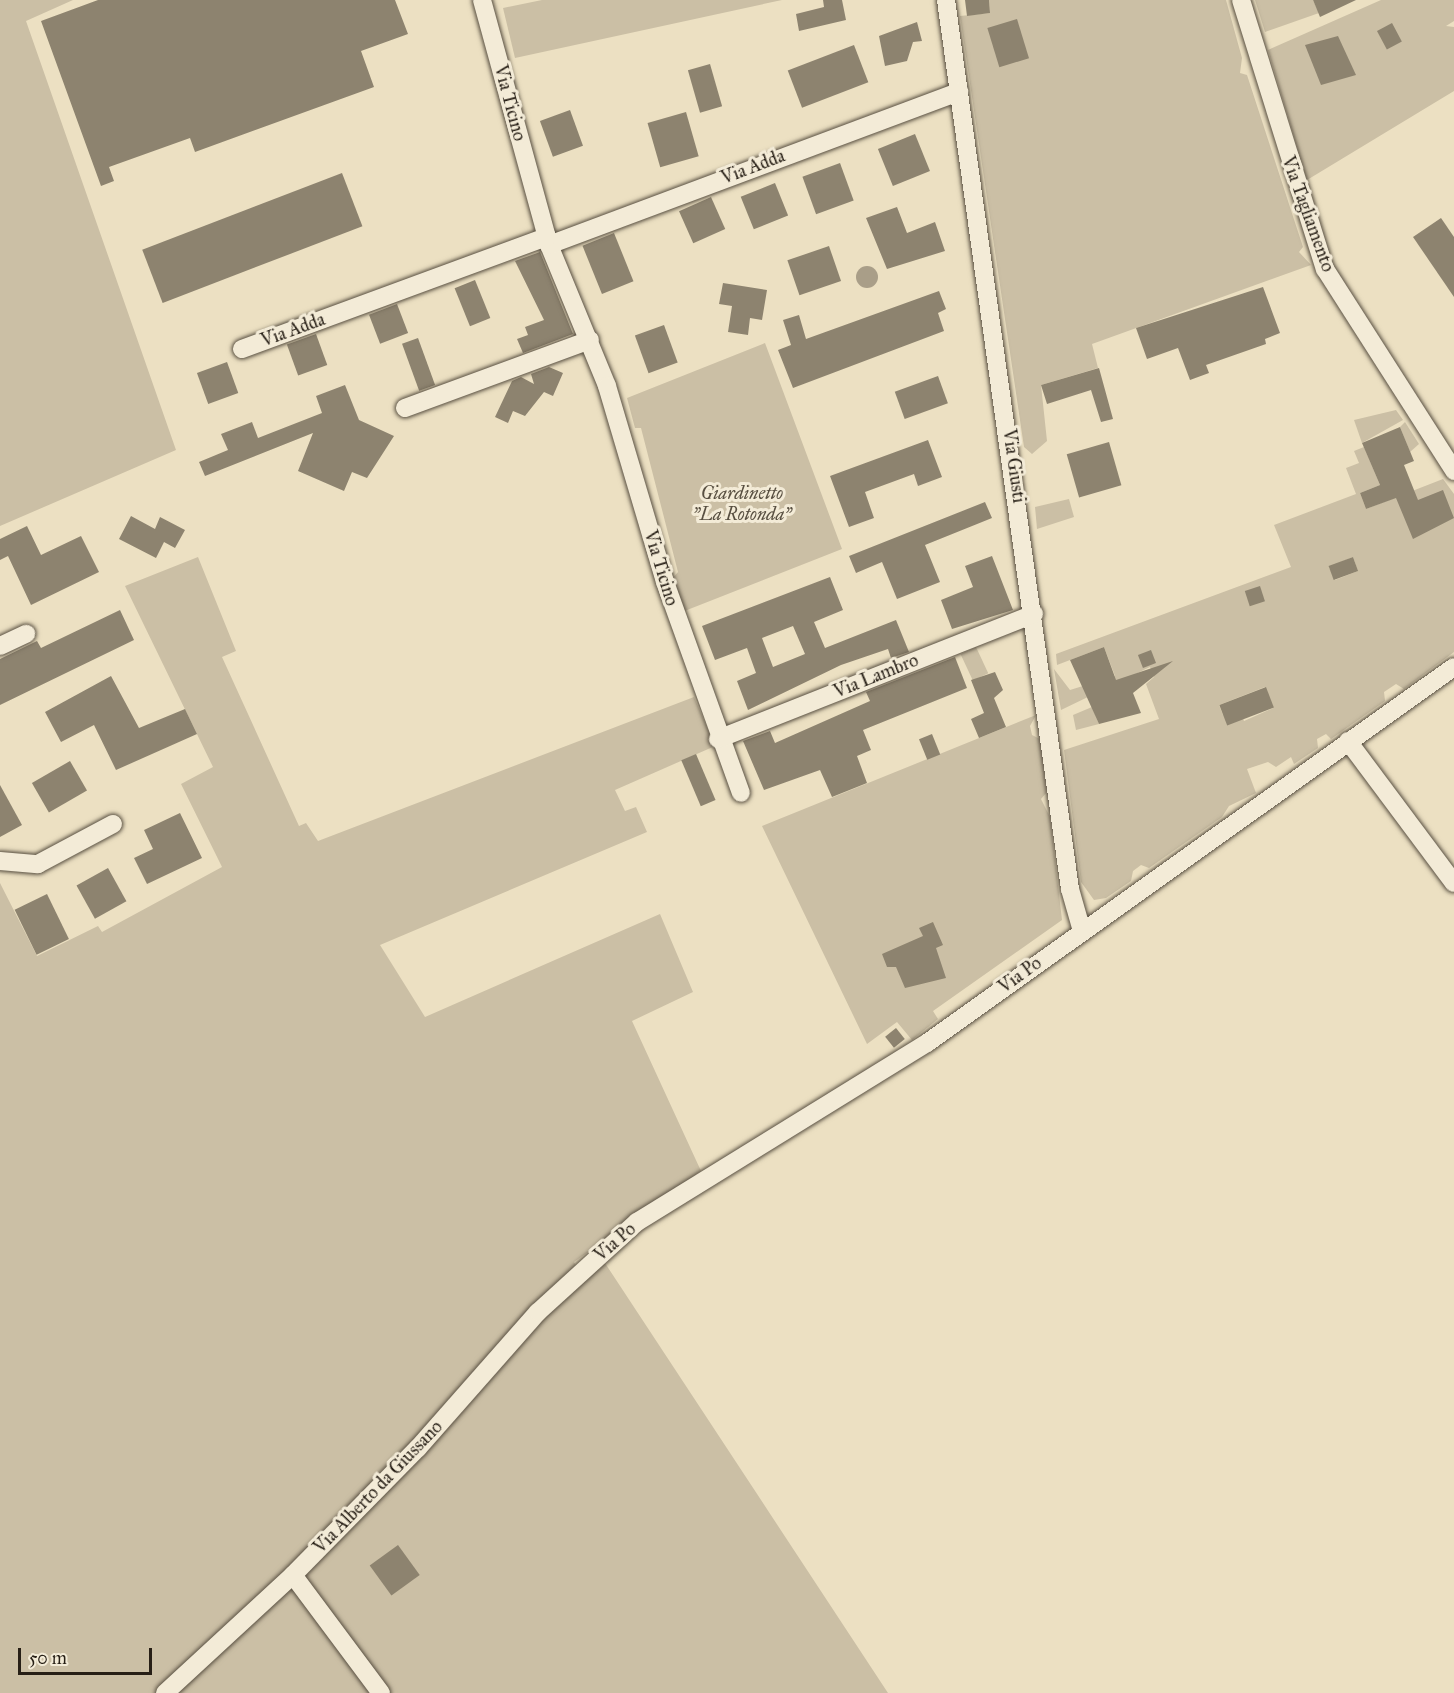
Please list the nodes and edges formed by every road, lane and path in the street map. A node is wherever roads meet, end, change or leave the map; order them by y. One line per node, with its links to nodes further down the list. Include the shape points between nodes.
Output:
1 (482, 0): 5 (street, Via Ticino)
2 (946, 0): 4 (street, Via Giusti)
3 (1241, 0): 9 (street, Via Tagliamento, via 1298,196 1325,269)
4 (959, 92): 5 (street, Via Adda); 10 (street, Via Giusti)
5 (548, 241): 6 (street, Via Ticino); 7 (street, Via Adda)
6 (590, 340): 8 (street); 14 (street, Via Ticino)
7 (242, 348)
8 (405, 408)
9 (1454, 471)
10 (1034, 614): 14 (street, Via Lambro); 20 (street, Via Giusti, via 1074,914)
11 (26, 634): 12 (street)
12 (0, 646)
13 (1454, 667): 15 (street, Via Po)
14 (718, 739): 16 (street, Via Ticino)
15 (1348, 741): 19 (street); 20 (street, Via Po)
16 (741, 793)
17 (113, 824): 18 (street, via 38,864)
18 (0, 861)
19 (1454, 883)
20 (1082, 931): 21 (street, Via Po, via 870,1081 638,1222)
21 (580, 1272): 22 (street, Via Alberto da Giussano)
22 (293, 1575): 23 (street, Via Alberto da Giussano); 24 (street)
23 (165, 1693)
24 (381, 1693)

